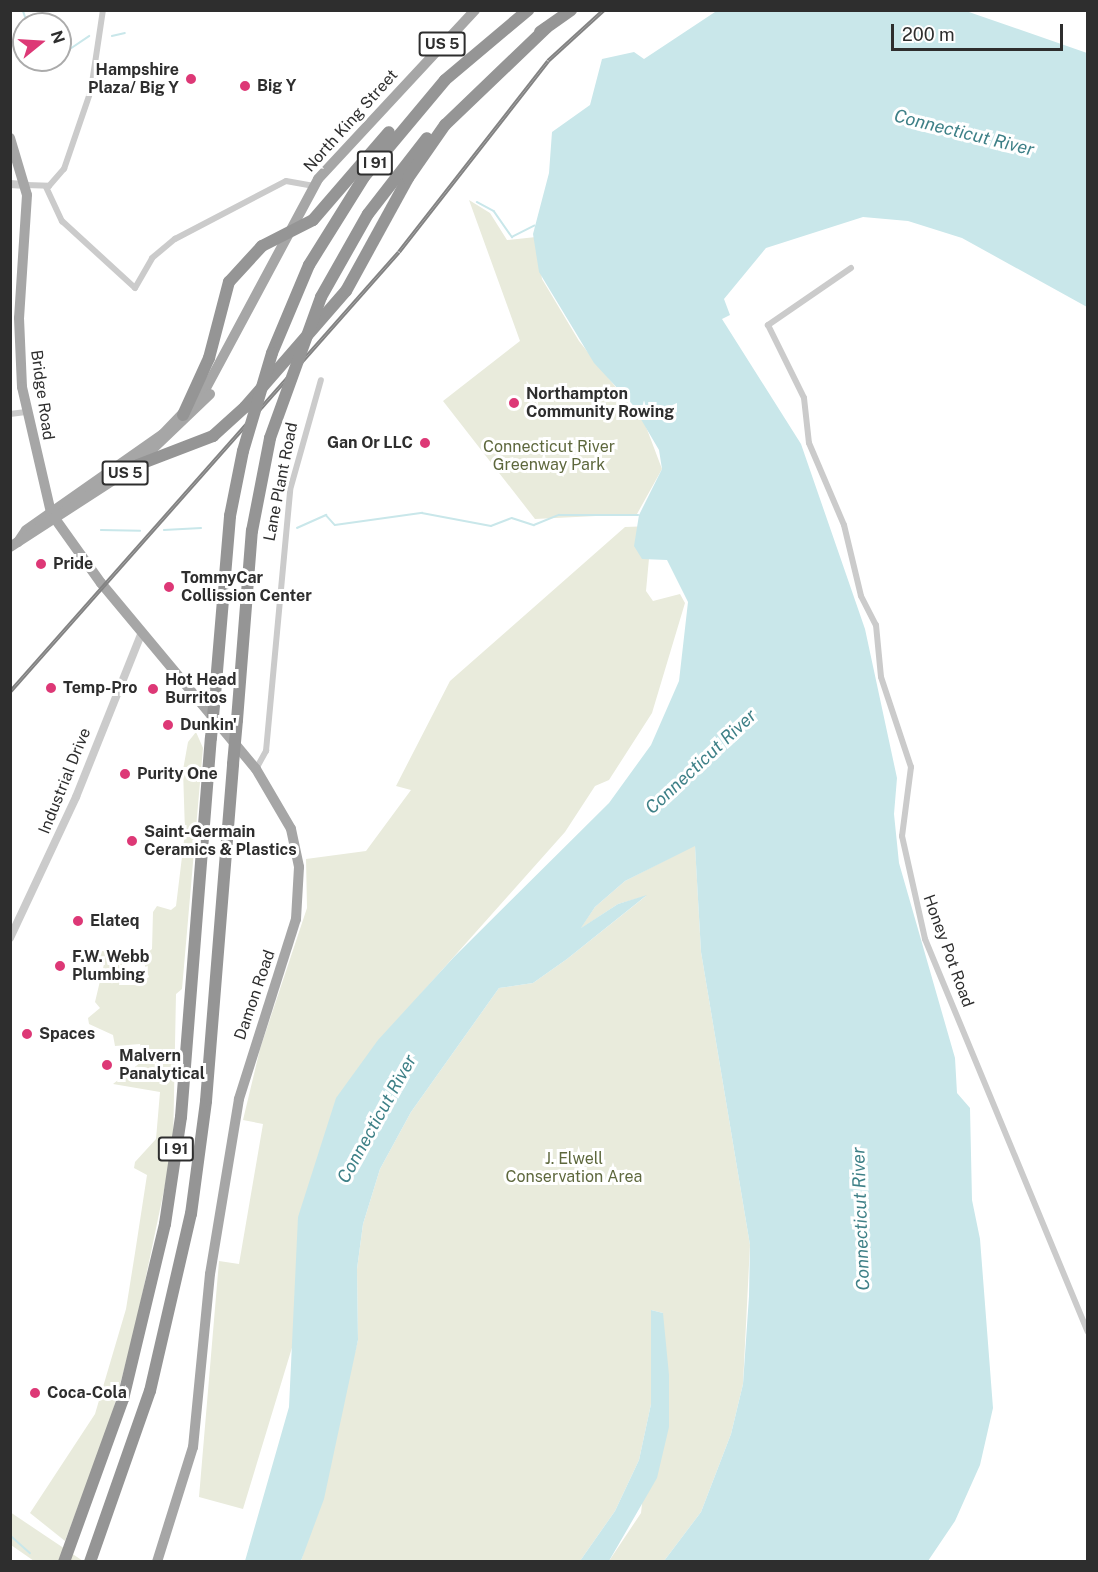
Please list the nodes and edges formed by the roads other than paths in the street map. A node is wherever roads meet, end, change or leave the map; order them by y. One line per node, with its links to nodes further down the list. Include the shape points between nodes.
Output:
1 (103, 10): 11 (street, via 86,110 64,169)
2 (475, 10): 10 (main road, North King Street / US 5, via 353,137)
3 (528, 10): 6 (highway, I 91)
4 (571, 10): 5 (highway, I 91)
5 (546, 28): 18 (highway, via 445,125 408,178 346,291 245,407 213,436); 25 (highway, I 91, bridge, via 481,81 417,149 368,214 321,297 270,438 251,541 206,1101 191,1214 150,1391)
6 (446, 80): 17 (highway, bridge, via 391,131 313,220 261,246 230,282 209,358); 26 (highway, I 91, bridge, via 341,211 300,284 272,352 243,451 230,516 181,1117 165,1224 123,1399)
7 (10, 138): 9 (main road, Bridge Road)
8 (10, 184): 9 (street)
9 (26, 185): 11 (street); 15 (main road, Bridge Road, via 19,318)
10 (313, 186): 11 (street, via 294,180 280,183 160,250 135,288 62,221); 13 (main road, North King Street / US 5)
11 (46, 187)
12 (851, 268): 24 (street, Honey Pot Road, via 768,325 804,398 809,443 844,525 861,596 876,625 880,677 912,770 902,836 922,928)
13 (256, 301): 17 (main road, North King Street / US 5, via 217,374); 18 (main road, North King Street / US 5, via 241,343 212,392)
14 (321, 380): 22 (street, Lane Plant Road, via 290,490 266,751)
15 (26, 412): 16 (street); 19 (main road, Bridge Road)
16 (10, 414)
17 (183, 415): 19 (main road, North King Street / US 5)
18 (135, 466): 19 (main road, North King Street / US 5)
19 (54, 517): 20 (main road, US 5); 21 (main road, Damon Road)
20 (14, 544)
21 (142, 632): 22 (main road, Damon Road); 23 (street, Industrial Drive, via 76,797)
22 (256, 769): 27 (main road, Damon Road, via 291,829 299,903 242,1086 210,1274 193,1447)
23 (10, 938)
24 (1088, 1332)
25 (90, 1561)
26 (64, 1562)
27 (157, 1562)

